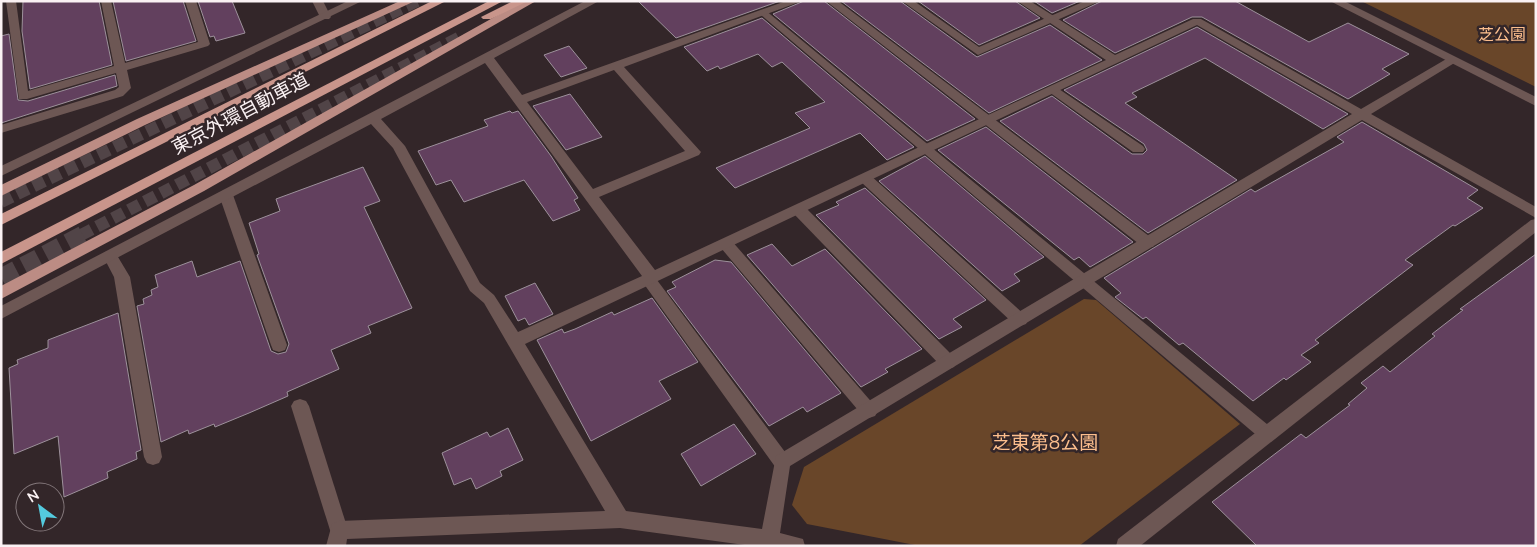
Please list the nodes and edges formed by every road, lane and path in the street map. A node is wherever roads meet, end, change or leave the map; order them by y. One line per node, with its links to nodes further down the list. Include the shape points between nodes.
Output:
1 (11, 1): 27 (street, via 23,96)
2 (106, 1): 27 (street)
3 (190, 1): 27 (street, via 204,44)
4 (317, 1): 20 (street)
5 (357, 1): 20 (street)
6 (410, 1): 40 (highway, via 141,122)
7 (429, 1): 22 (highway)
8 (441, 1): 22 (highway, 東京外環自動車道)
9 (498, 1): 28 (highway, 東京外環自動車道)
10 (522, 1): 28 (highway)
11 (531, 1): 53 (highway, via 199,188)
12 (594, 1): 23 (street)
13 (797, 1): 19 (street)
14 (831, 1): 34 (street)
15 (907, 1): 21 (street, via 978,52)
16 (1022, 1): 21 (street)
17 (1094, 1): 21 (street)
18 (1335, 1): 25 (street)
19 (765, 13): 26 (street); 36 (street)
20 (326, 17): 38 (street)
21 (1051, 20): 24 (street)
22 (327, 57): 45 (highway, 東京外環自動車道)
23 (487, 57): 30 (street); 33 (street)
24 (1114, 60): 29 (street); 32 (street, via 1197,20)
25 (1452, 60): 31 (street); 32 (street)
26 (616, 65): 30 (street); 42 (street, via 694,152)
27 (120, 68): 35 (street, via 125,88 119,93)
28 (350, 76): 50 (highway, 東京外環自動車道)
29 (1053, 89): 34 (street); 37 (street)
30 (520, 100): 42 (street)
31 (1536, 102)
32 (1363, 114): 44 (street); 47 (street)
33 (373, 118): 41 (street); 56 (street, via 398,146 476,287 489,299)
34 (986, 121): 36 (street); 47 (street)
35 (1, 129)
36 (927, 148): 39 (street); 52 (street)
37 (1138, 149)
38 (1, 172)
39 (865, 178): 43 (street); 55 (street)
40 (1, 191)
41 (226, 195): 49 (street); 57 (street)
42 (590, 195): 51 (street)
43 (799, 210): 48 (street); 58 (street)
44 (1536, 212)
45 (1, 220)
46 (1536, 224): 61 (street)
47 (1148, 243): 52 (street)
48 (726, 244): 51 (street); 60 (street)
49 (110, 256): 54 (street); 62 (street, via 122,277)
50 (1, 259)
51 (651, 279): 56 (street); 63 (street)
52 (1086, 280): 55 (street); 61 (street)
53 (1, 293)
54 (1, 313)
55 (1020, 320): 58 (street)
56 (516, 341): 64 (street)
57 (279, 345)
58 (948, 362): 60 (street)
59 (300, 406): 65 (street)
60 (869, 411): 63 (street)
61 (1267, 434): 68 (street)
62 (153, 458)
63 (782, 462): 66 (street)
64 (620, 519): 65 (street); 66 (street)
65 (337, 538)
66 (770, 539): 67 (street)
67 (796, 546)
68 (1125, 546)

